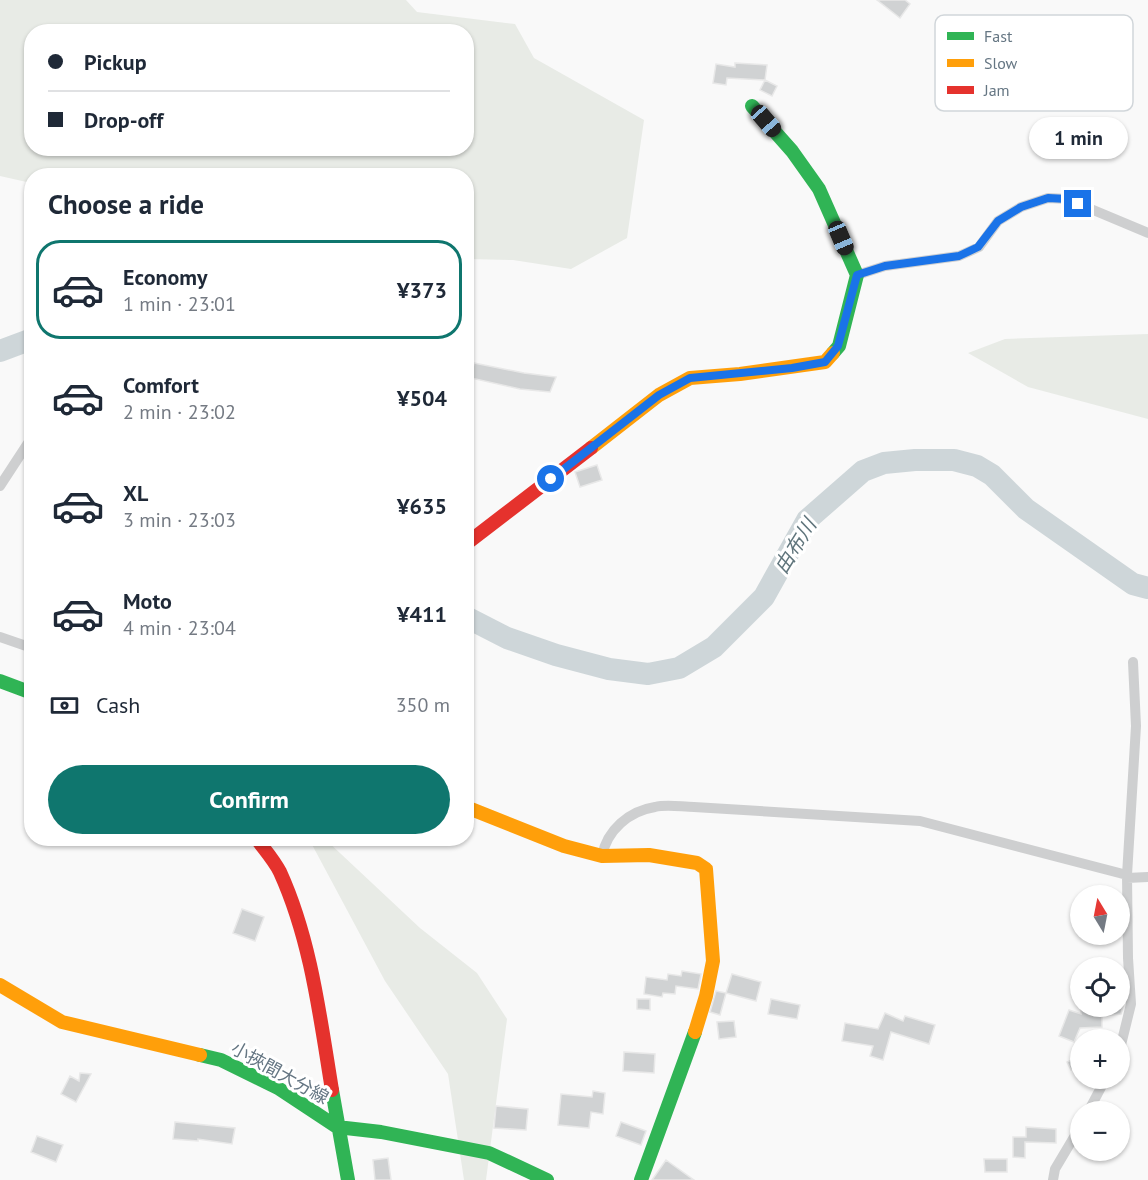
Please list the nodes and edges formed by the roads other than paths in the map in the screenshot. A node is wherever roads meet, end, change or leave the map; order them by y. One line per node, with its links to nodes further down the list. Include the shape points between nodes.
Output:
1 (752, 106): 3 (street, via 819,189)
2 (1148, 233): 3 (street, via 1067,199 1048,198 1021,207 998,221 978,247 959,256 885,266)
3 (857, 275): 6 (street, via 838,346 825,362 690,378 659,395)
4 (24, 449): 5 (street)
5 (0, 486)
6 (474, 538)
7 (0, 637): 8 (street)
8 (24, 645)
9 (1133, 662): 15 (street, via 1136,726)
10 (0, 681): 11 (street)
11 (24, 690)
12 (474, 810): 14 (street, via 564,846)
13 (262, 846): 19 (street, via 279,870 302,934)
14 (602, 856): 15 (street, via 618,824 637,812 657,806 694,807 920,821); 23 (street, via 649,855 697,863 706,869 709,890 713,961 706,996)
15 (1127, 877): 16 (street); 18 (street, via 1131,1004)
16 (1148, 877)
17 (0, 985): 19 (street, 小挾間大分線, via 62,1022 222,1060 278,1088)
18 (1125, 1029)
19 (338, 1127): 21 (street); 22 (street, 小挾間大分線, via 489,1153)
20 (1070, 1144): 24 (street)
21 (348, 1180)
22 (547, 1180)
23 (641, 1180)
24 (1053, 1180)

